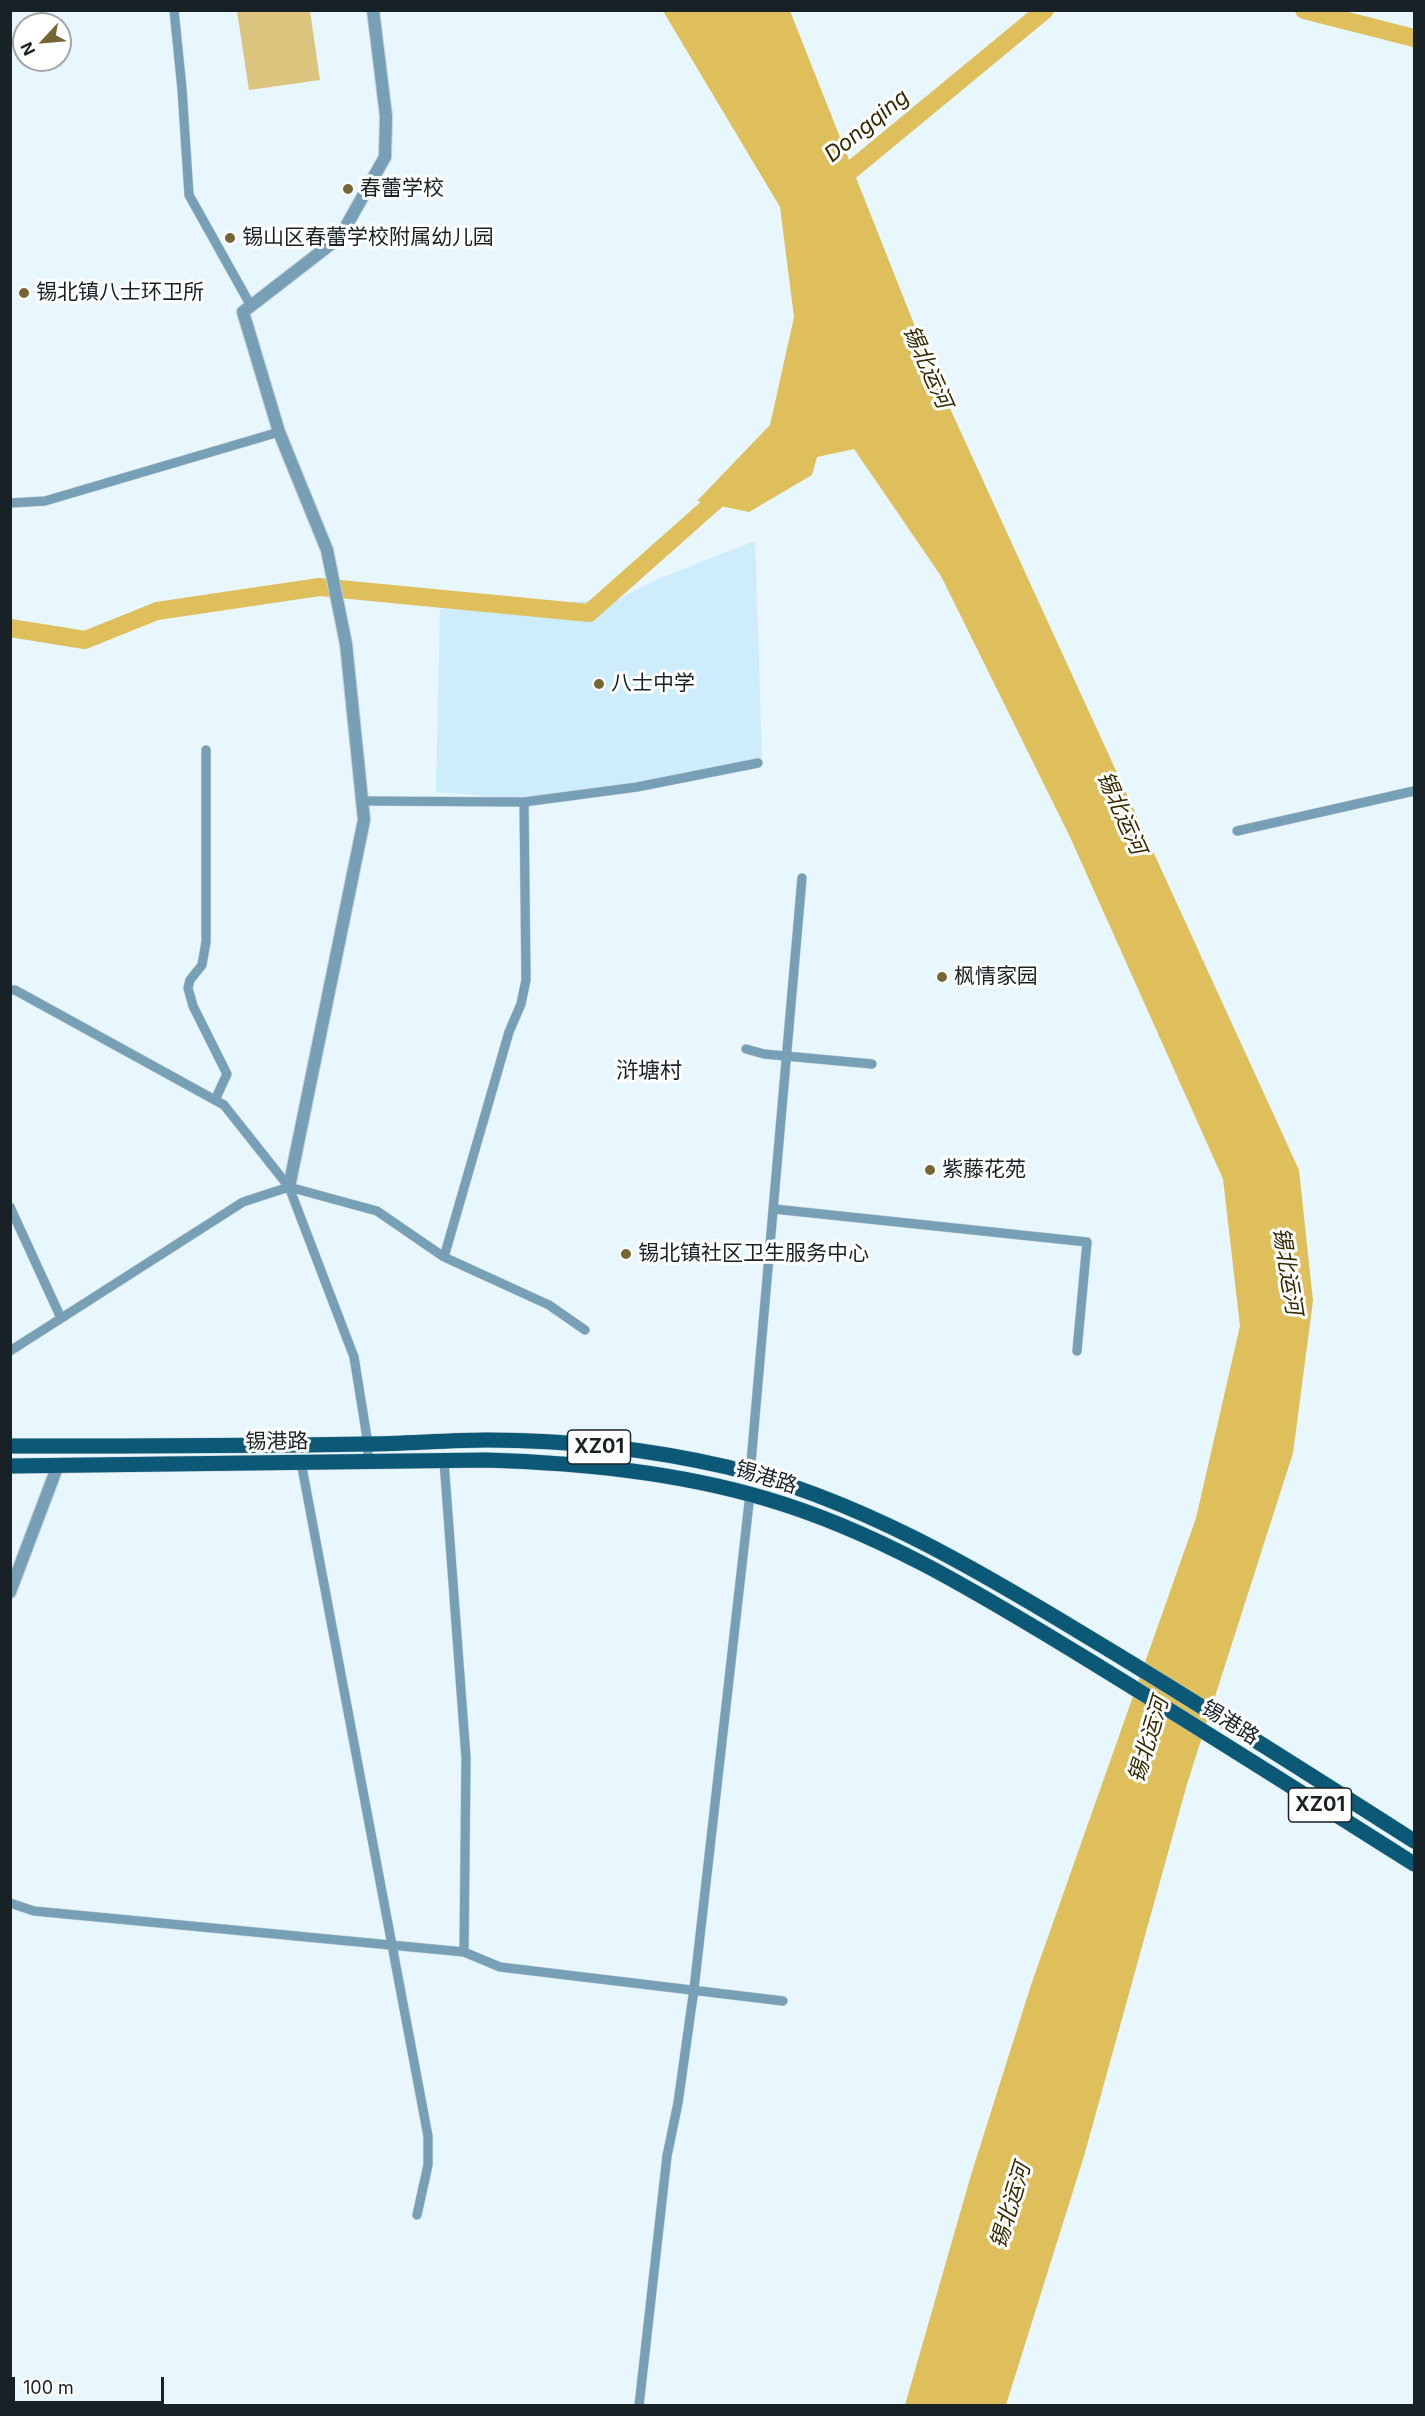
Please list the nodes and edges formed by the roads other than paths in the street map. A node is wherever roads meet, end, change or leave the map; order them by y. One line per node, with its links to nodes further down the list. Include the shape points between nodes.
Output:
1 (174, 10): 3 (street, via 189,195)
2 (373, 10): 3 (street, via 386,116 385,157 340,237)
3 (251, 306): 4 (street, via 243,312)
4 (279, 432): 5 (street, via 45,501); 9 (street, via 327,550 346,644)
5 (10, 503)
6 (206, 750): 17 (street, via 206,942 202,965 188,988 227,1074)
7 (758, 763): 10 (street, via 636,787)
8 (1414, 791): 11 (street)
9 (361, 801): 10 (street); 18 (street, via 364,820)
10 (524, 802): 21 (street, via 526,980)
11 (1237, 831)
12 (802, 878): 15 (street)
13 (12, 987): 17 (street)
14 (746, 1049): 15 (street)
15 (788, 1057): 16 (street); 20 (street)
16 (872, 1064)
17 (215, 1100): 18 (street, via 224,1105)
18 (289, 1187): 21 (street, via 377,1211); 22 (street, via 243,1202); 26 (street, via 354,1357)
19 (10, 1208): 22 (street)
20 (774, 1209): 25 (street, via 1087,1242); 33 (street)
21 (444, 1257): 23 (street, via 549,1305)
22 (61, 1318): 24 (street)
23 (585, 1330)
24 (10, 1351)
25 (1077, 1351)
26 (368, 1444): 27 (main road, 锡港路 / XZ01); 30 (street); 33 (main road, 锡港路 / XZ01, via 487,1440 576,1445 675,1457)
27 (10, 1446)
28 (444, 1461): 30 (main road, 锡港路 / XZ01); 34 (main road, 锡港路 / XZ01, via 538,1461 614,1468); 40 (street, via 466,1758)
29 (301, 1462): 30 (main road, 锡港路 / XZ01); 31 (main road, 锡港路 / XZ01); 39 (street)
30 (368, 1462)
31 (58, 1465): 32 (main road, 锡港路 / XZ01); 35 (street)
32 (10, 1466)
33 (750, 1474): 36 (main road, 锡港路 / XZ01, via 881,1521 975,1568)
34 (750, 1494): 37 (main road, 锡港路 / XZ01, via 873,1539 965,1586); 41 (street)
35 (10, 1592)
36 (1414, 1837)
37 (1414, 1864)
38 (10, 1903): 39 (street, via 34,1911)
39 (391, 1947): 40 (street); 43 (street, via 428,2136 428,2165)
40 (464, 1952): 41 (street, via 500,1966)
41 (694, 1989): 42 (street); 44 (street, via 667,2156)
42 (783, 2001)
43 (417, 2215)
44 (639, 2406)

